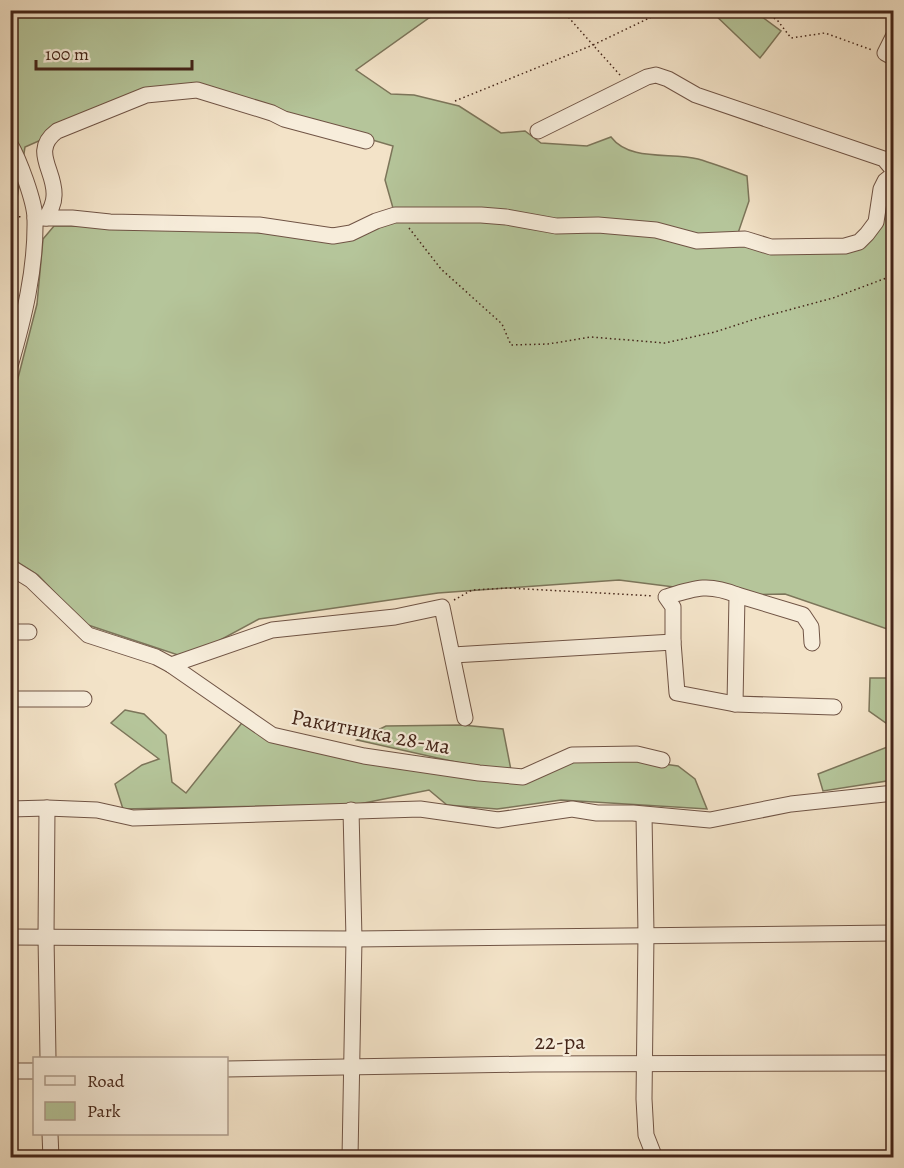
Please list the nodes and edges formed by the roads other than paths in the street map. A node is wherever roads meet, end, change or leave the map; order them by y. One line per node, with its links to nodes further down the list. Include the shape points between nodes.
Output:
1 (894, 35): 2 (street)
2 (889, 56)
3 (538, 131): 6 (street, via 656,75 696,95 884,159)
4 (366, 141): 7 (street, via 199,90 146,95 48,137 44,151 54,195)
5 (10, 144): 7 (street)
6 (894, 172): 7 (street, via 881,189 876,222 859,242 845,246 771,247 745,239 697,241 656,230 556,226 481,215 395,215 333,236 259,225)
7 (41, 218): 8 (street, via 27,309)
8 (10, 366)
9 (10, 567): 16 (street, Ракитника 28-ма, via 31,580 88,635)
10 (737, 595): 13 (street, via 720,588 698,587 666,597 673,607); 14 (street, via 803,615 811,627); 19 (street)
11 (10, 632): 12 (street)
12 (29, 632)
13 (673, 642): 15 (street); 19 (street, via 677,693)
14 (812, 643)
15 (453, 655): 16 (street, via 442,607 395,617 272,630); 21 (street)
16 (171, 665): 22 (street, Ракитника 28-ма, via 272,735 364,756 523,777 572,755 637,754)
17 (10, 699): 18 (street)
18 (84, 699)
19 (735, 704): 20 (street)
20 (834, 707)
21 (465, 718)
22 (662, 760)
23 (894, 793): 27 (street, via 791,804 710,820)
24 (47, 808): 25 (street); 26 (street, via 97,810 134,818); 30 (street)
25 (10, 809)
26 (351, 810): 27 (street, via 420,809 498,820 572,809); 32 (street)
27 (644, 815): 29 (street)
28 (894, 933): 29 (street)
29 (646, 934): 32 (street); 35 (street)
30 (46, 936): 31 (street); 32 (street); 33 (street)
31 (10, 937)
32 (354, 939): 36 (street)
33 (48, 1057)
34 (894, 1063): 35 (street, 22-ра)
35 (644, 1064): 36 (street, 22-ра); 43 (street, via 646,1135)
36 (351, 1068): 37 (street, 22-ра); 42 (street)
37 (228, 1069)
38 (10, 1071): 39 (street)
39 (33, 1071)
40 (50, 1135): 41 (street)
41 (51, 1158)
42 (350, 1158)
43 (656, 1158)

